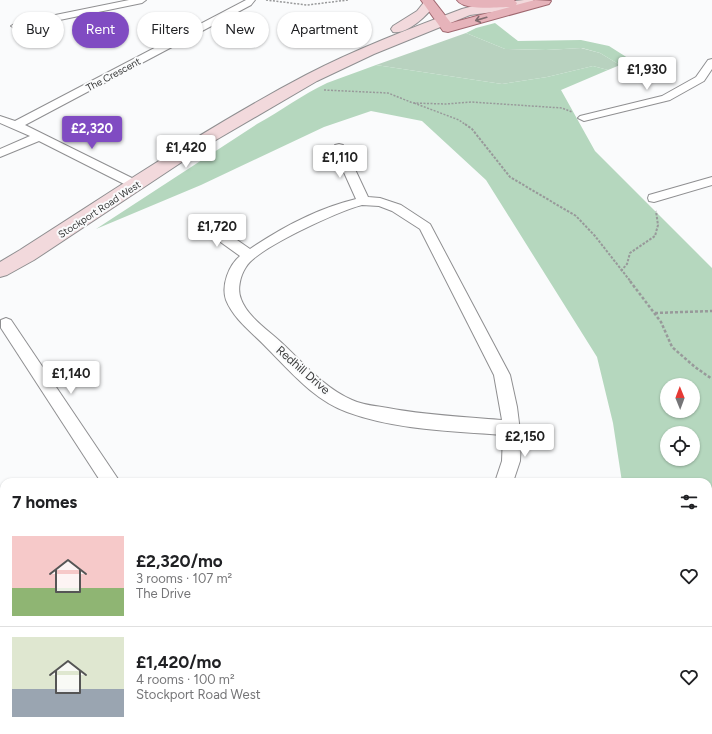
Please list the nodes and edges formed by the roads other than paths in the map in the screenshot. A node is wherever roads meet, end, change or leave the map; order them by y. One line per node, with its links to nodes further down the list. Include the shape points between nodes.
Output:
1 (142, 0): 7 (street)
2 (251, 0): 13 (street, The Crescent)
3 (462, 0): 6 (main road, via 471,3)
4 (547, 0): 6 (main road, Stockport Road West); 8 (main road, Stockport Road West, one-way to 8)
5 (432, 1): 8 (main road); 9 (main road, Stockport Road West, via 421,14)
6 (530, 3): 8 (main road, Stockport Road West, via 477,9)
7 (64, 16)
8 (451, 23): 9 (main road, Stockport Road West)
9 (364, 53): 18 (main road, Stockport Road West, via 295,87 205,140)
10 (712, 62): 11 (street, via 700,79 666,98)
11 (584, 118)
12 (0, 119): 13 (street)
13 (16, 125): 14 (street)
14 (38, 137): 16 (street); 18 (street)
15 (339, 148): 20 (street)
16 (0, 153)
17 (712, 181): 19 (street)
18 (136, 185): 23 (main road, Stockport Road West)
19 (654, 198)
20 (363, 201): 22 (street, Redhill Drive, via 337,208); 25 (street, Redhill Drive, via 381,202 407,212 424,227 502,375 509,401)
21 (199, 220): 22 (street)
22 (249, 255): 25 (street, Redhill Drive, via 235,274 232,293 241,314 313,381 339,401 366,412 431,422)
23 (0, 270)
24 (6, 324): 26 (street)
25 (511, 428): 27 (street, Redhill Drive, via 510,462)
26 (108, 478)
27 (505, 478)

